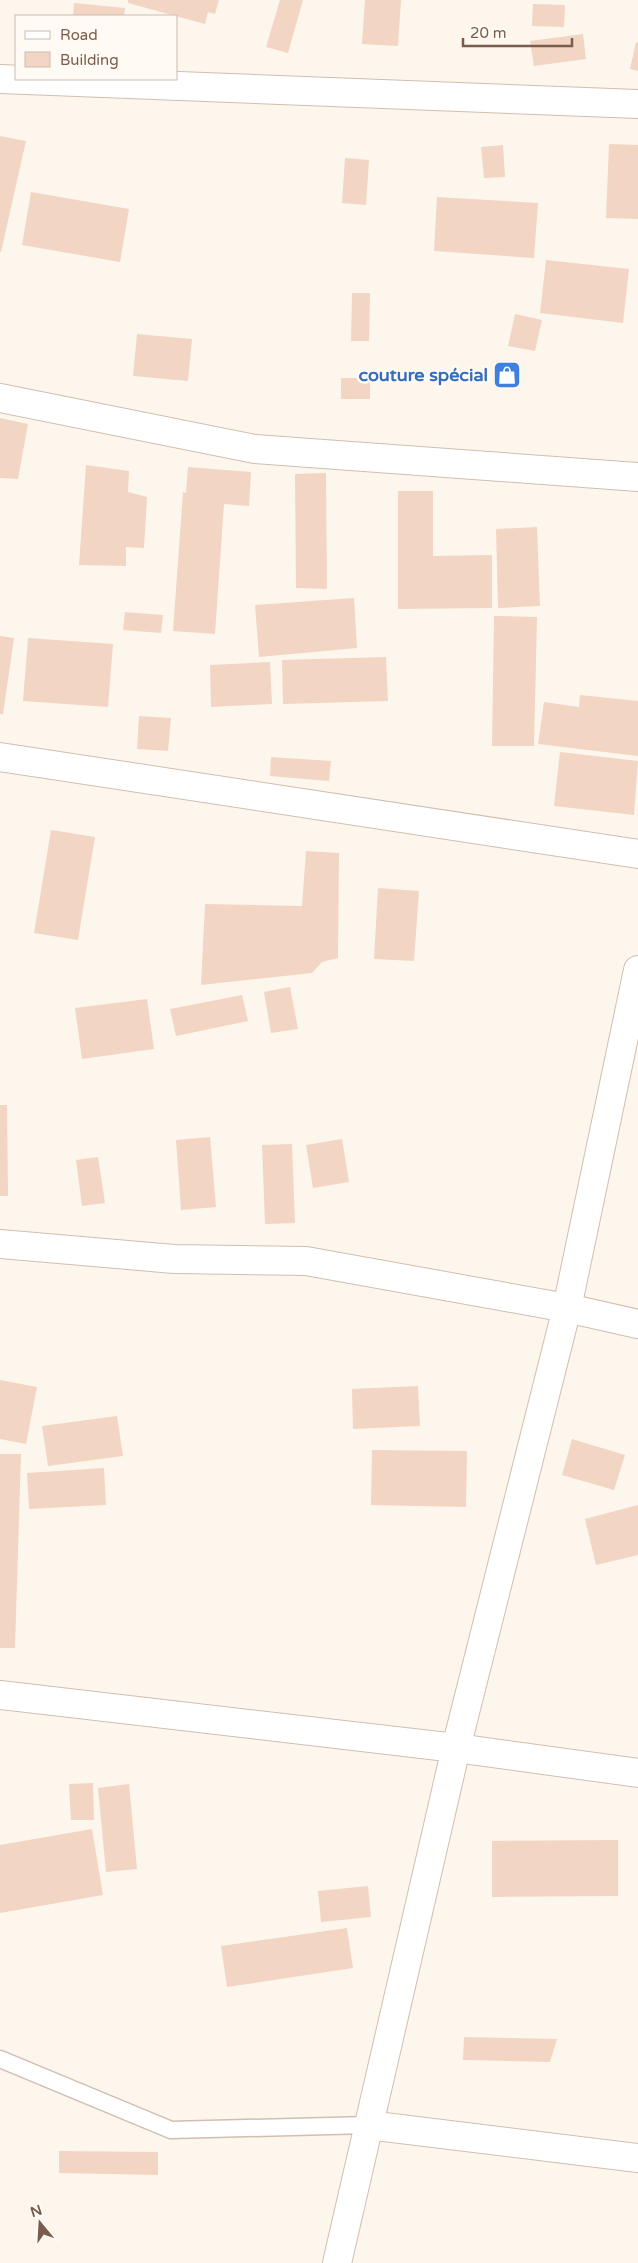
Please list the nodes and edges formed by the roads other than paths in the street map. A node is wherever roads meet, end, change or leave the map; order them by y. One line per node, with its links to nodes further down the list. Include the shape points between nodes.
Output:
1 (0, 79): 2 (street)
2 (15, 80)
3 (26, 80): 4 (street)
4 (638, 104)
5 (0, 398): 6 (street, via 255,449)
6 (638, 477)
7 (0, 757): 8 (street)
8 (638, 854)
9 (638, 970): 11 (street)
10 (0, 1244): 11 (street, via 174,1259 306,1261)
11 (568, 1308): 12 (street); 14 (street)
12 (638, 1324)
13 (0, 1695): 14 (street)
14 (456, 1748): 15 (street); 17 (street)
15 (638, 1773)
16 (0, 2060): 17 (lane, via 172,2130)
17 (368, 2125): 18 (street); 19 (street)
18 (638, 2158)
19 (337, 2263)

